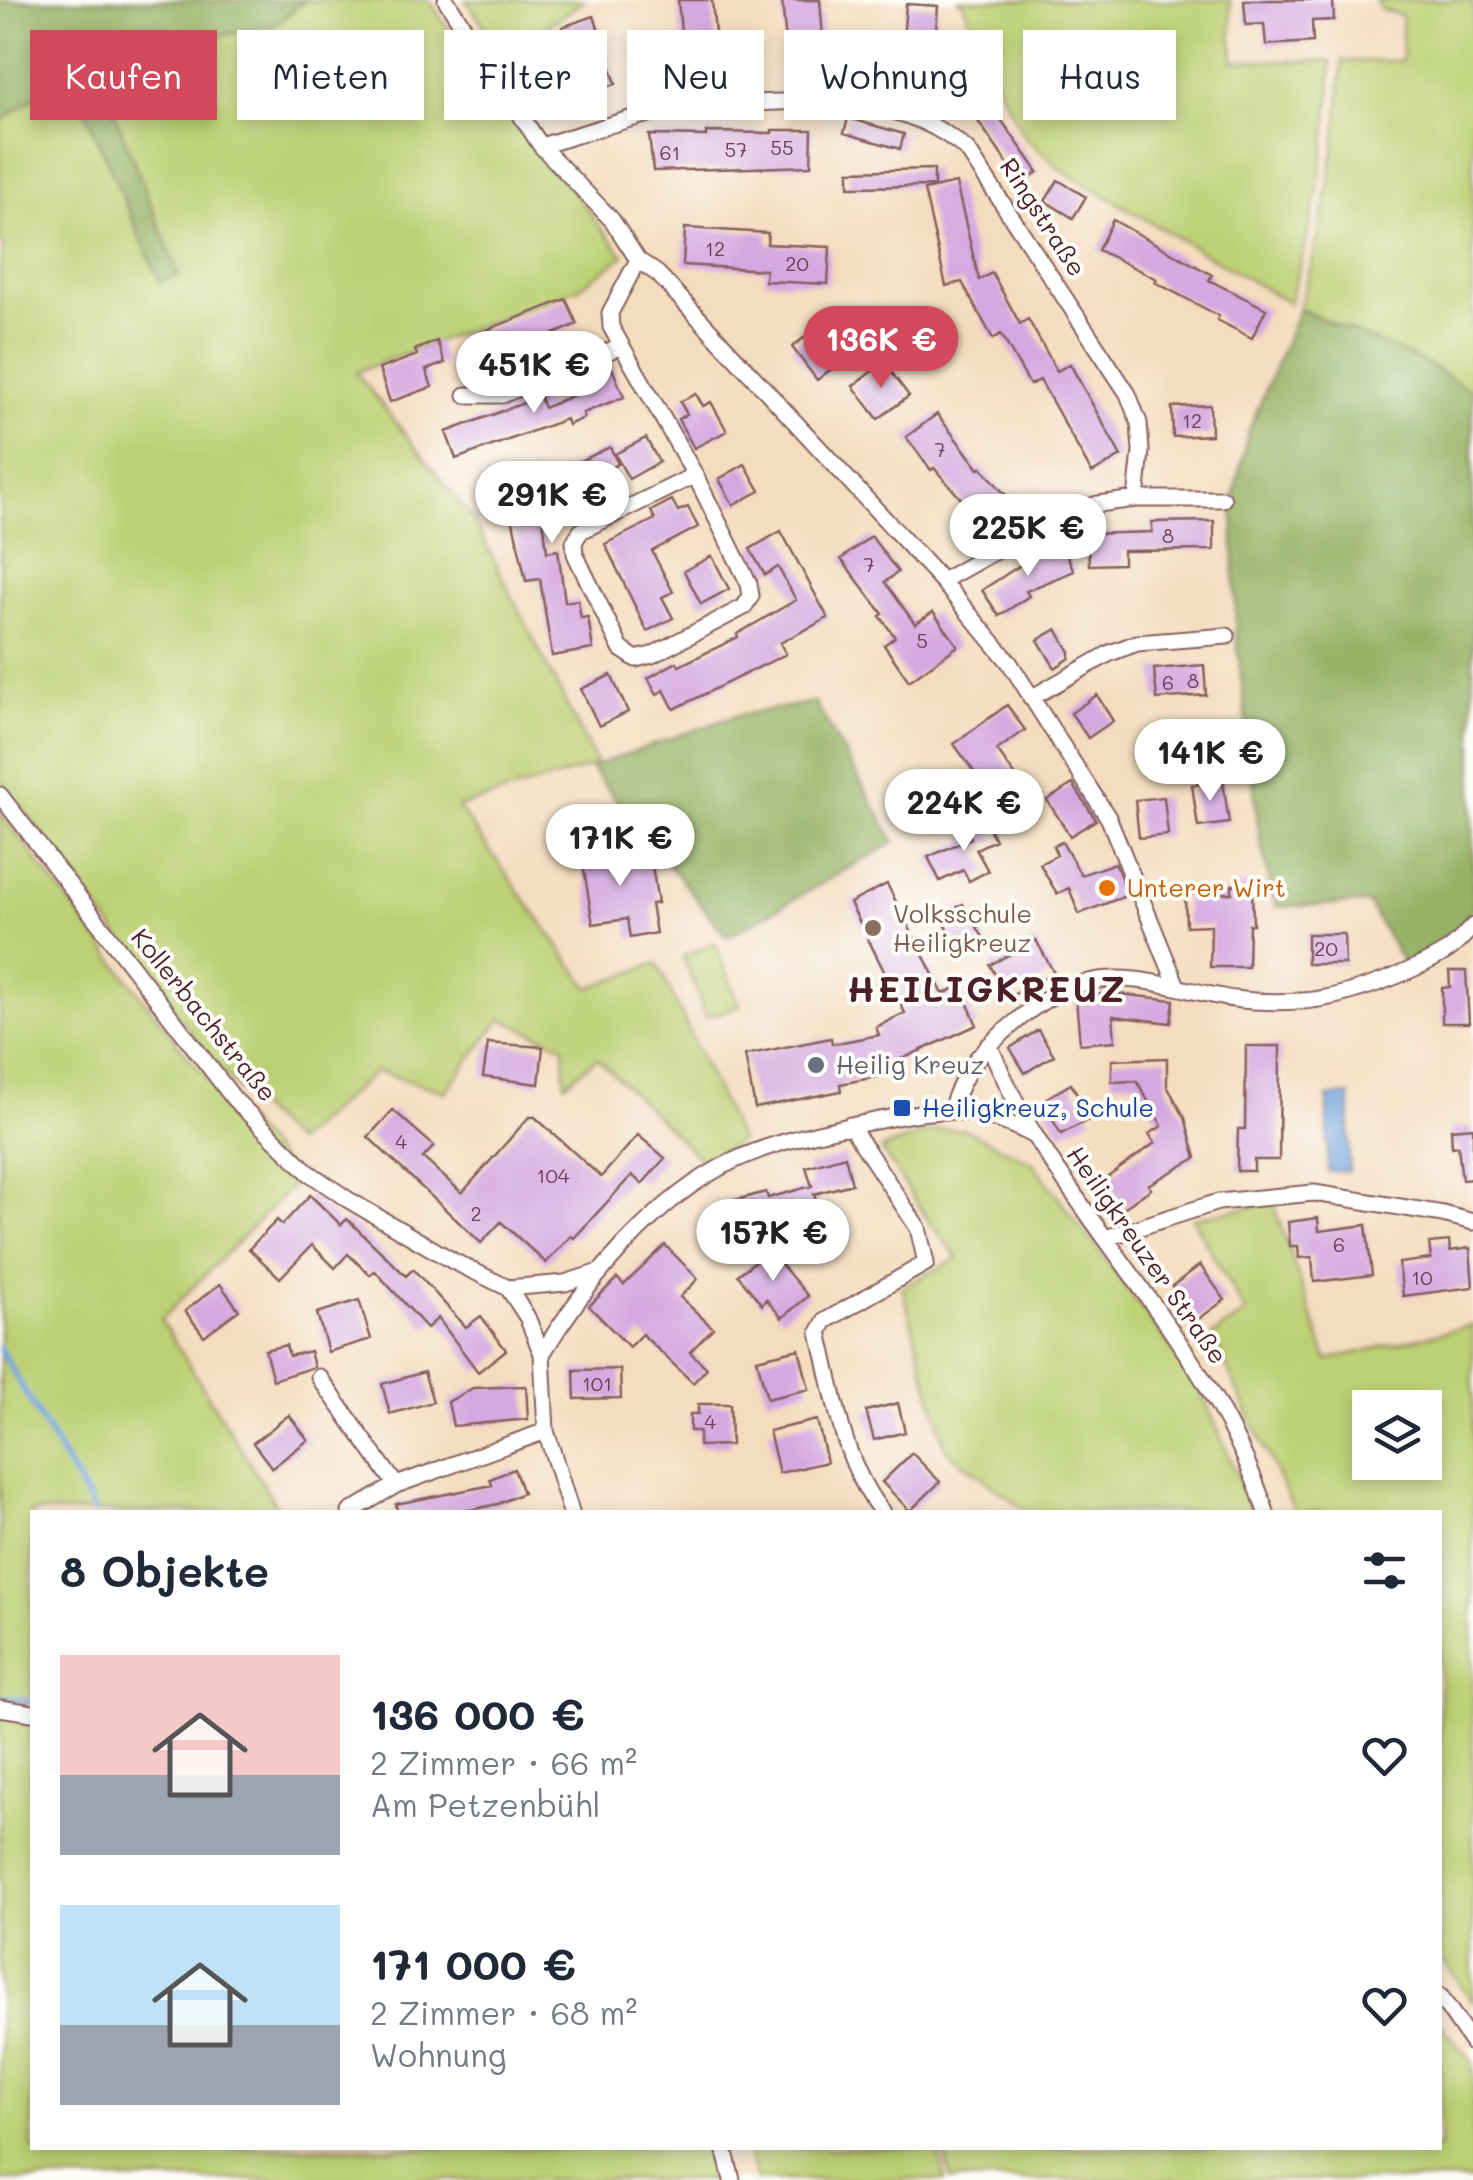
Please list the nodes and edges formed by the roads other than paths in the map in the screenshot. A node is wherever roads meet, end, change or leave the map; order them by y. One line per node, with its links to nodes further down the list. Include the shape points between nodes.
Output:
1 (446, 0): 2 (street)
2 (541, 146): 3 (street, via 612,220); 7 (street, Ringstraße, via 700,104 802,98 870,105 943,130 984,172 1128,394 1139,422)
3 (638, 260): 4 (street, via 610,313); 9 (street)
4 (621, 346): 5 (street, via 502,394); 6 (street)
5 (466, 394)
6 (695, 475): 6 (street, via 751,596 744,607 636,658 621,649 574,542 581,531)
7 (1136, 499): 8 (street); 9 (street, via 1056,517)
8 (1223, 499)
9 (942, 581): 11 (street)
10 (1227, 636): 11 (street, via 1136,642)
11 (1031, 698): 14 (street, via 1109,820)
12 (0, 794): 22 (street, Kollerbachstraße, via 234,1099 296,1160 347,1199)
13 (1473, 926): 14 (street, via 1449,950 1412,969 1306,1001 1236,999)
14 (1176, 986): 15 (street, via 1083,983 1043,1002)
15 (989, 1045): 16 (street, via 969,1066); 18 (street, Heiligkreuzer Straße)
16 (951, 1109): 17 (street, Heiligkreuzer Straße); 18 (street, Heiligkreuzer Straße, via 1008,1122)
17 (850, 1126): 21 (street, Heiligkreuzer Straße, via 730,1162 686,1189); 29 (street, via 918,1228 926,1263 824,1321 818,1332 852,1462)
18 (1034, 1136): 20 (street, Heiligkreuzer Straße)
19 (1473, 1222): 20 (street, via 1314,1193 1284,1194 1218,1202)
20 (1106, 1238): 30 (street, Heiligkreuzer Straße, via 1189,1352 1234,1433)
21 (599, 1272): 22 (street, Heiligkreuzer Straße); 23 (street)
22 (508, 1288): 23 (street)
23 (542, 1354): 25 (street)
24 (319, 1376): 26 (street)
25 (546, 1431): 26 (street); 28 (street)
26 (396, 1485): 27 (street)
27 (353, 1510)
28 (571, 1510)
29 (880, 1510)
30 (1265, 1510)
31 (0, 1708): 32 (street)
32 (30, 1713)
33 (1442, 1999): 34 (street)
34 (1473, 2044)
35 (724, 2150): 36 (street)
36 (732, 2180)

